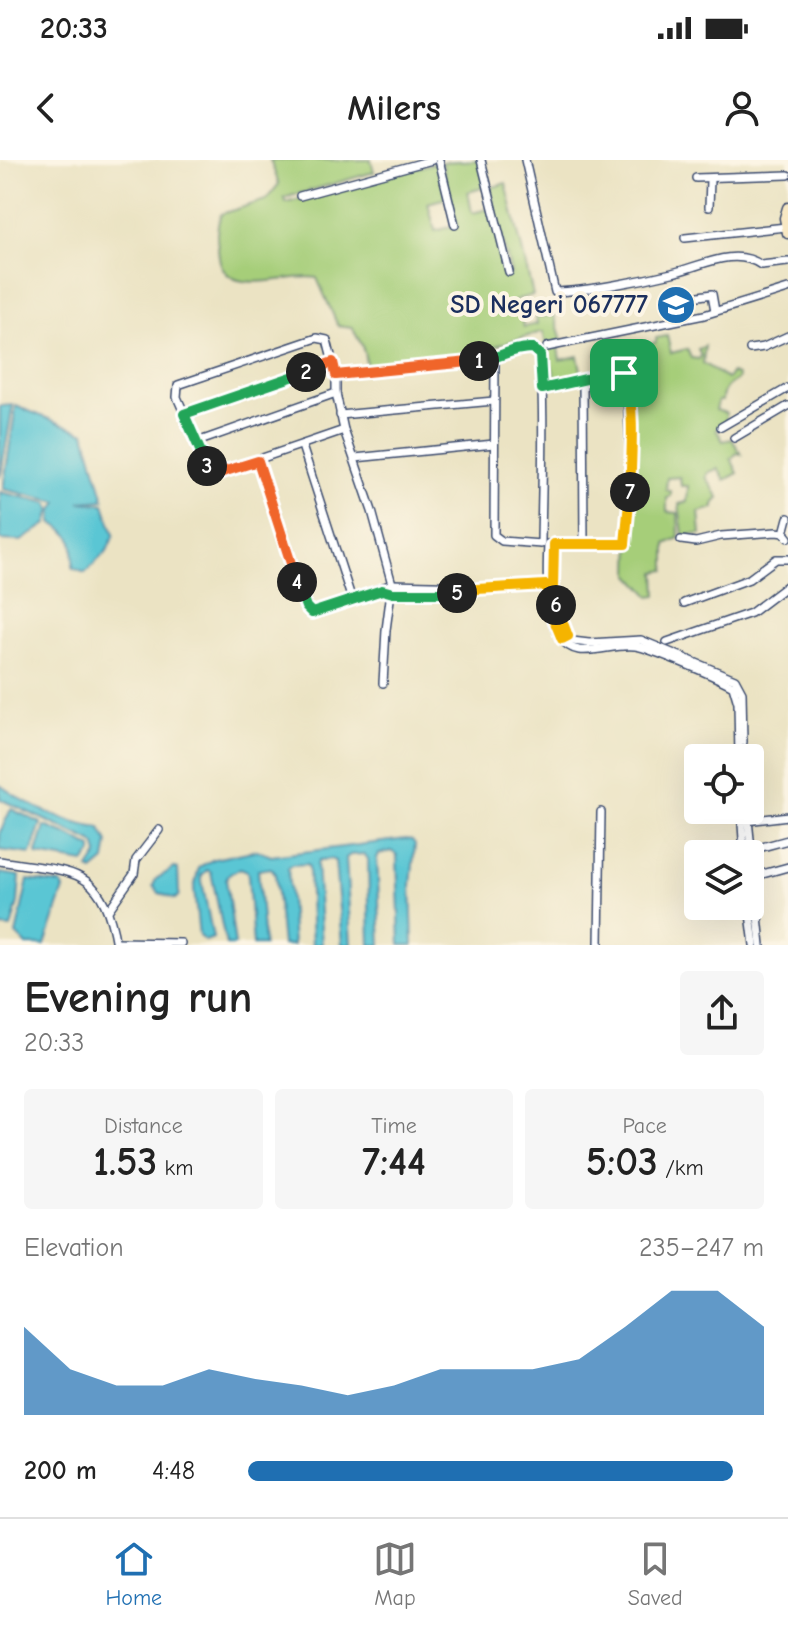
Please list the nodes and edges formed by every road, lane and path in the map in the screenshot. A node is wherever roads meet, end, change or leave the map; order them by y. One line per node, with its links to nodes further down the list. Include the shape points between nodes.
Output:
1 (432, 160): 8 (street)
2 (439, 160): 11 (street)
3 (481, 160): 15 (street)
4 (525, 160): 14 (street, via 555,292 668,274 701,262 743,257 761,265)
5 (788, 175): 7 (street)
6 (696, 178): 7 (street)
7 (710, 180): 9 (street)
8 (300, 196)
9 (709, 207)
10 (788, 208): 12 (street)
11 (455, 225)
12 (787, 230): 13 (street)
13 (685, 238)
14 (788, 262)
15 (509, 272)
16 (788, 289): 18 (street)
17 (699, 296): 18 (street, via 712,294)
18 (715, 311): 20 (street)
19 (788, 336): 21 (street)
20 (547, 347)
21 (750, 349)
22 (495, 359): 24 (street); 27 (street, via 521,348 537,351); 29 (street)
23 (333, 362): 24 (street); 31 (street); 31 (street, via 327,340 317,338 178,385)
24 (336, 375): 28 (street)
25 (583, 381): 27 (street); 45 (street); 45 (street, via 617,372 626,377 631,464 627,542)
26 (788, 388): 33 (street)
27 (542, 389): 44 (street)
28 (336, 393): 32 (street); 36 (street)
29 (494, 401): 32 (street); 37 (street)
30 (788, 406): 35 (street)
31 (184, 414): 36 (street)
32 (340, 415): 34 (street)
33 (721, 427)
34 (344, 430): 38 (street); 39 (street)
35 (734, 438)
36 (197, 442): 40 (street, via 211,475)
37 (494, 444): 39 (street); 44 (street, via 495,538)
38 (302, 446): 40 (street); 53 (street)
39 (355, 458): 47 (street)
40 (258, 461): 53 (street, via 308,610 315,613)
41 (788, 518): 42 (street)
42 (787, 536): 43 (street); 46 (street)
43 (681, 540)
44 (548, 544): 45 (street); 49 (street)
45 (584, 544)
46 (785, 558): 54 (street, via 749,579)
47 (392, 584): 50 (street); 51 (street); 52 (street)
48 (788, 585): 55 (street, via 751,613)
49 (550, 586): 50 (street, via 469,593); 57 (street, via 565,638 640,644 739,683)
50 (408, 589): 52 (street)
51 (382, 590): 52 (street); 53 (street)
52 (393, 593): 56 (street)
53 (352, 600)
54 (684, 603)
55 (667, 642)
56 (383, 683)
57 (742, 744)
58 (601, 812): 72 (street)
59 (788, 816): 60 (street)
60 (764, 819)
61 (159, 830): 67 (street)
62 (788, 840): 63 (street)
63 (764, 847)
64 (0, 861): 67 (street, via 74,873 96,889)
65 (788, 867): 66 (street)
66 (764, 874)
67 (108, 911): 71 (street)
68 (751, 920): 73 (street)
69 (757, 920): 74 (street)
70 (181, 943): 71 (street)
71 (116, 944)
72 (599, 945)
73 (754, 945)
74 (761, 945)

